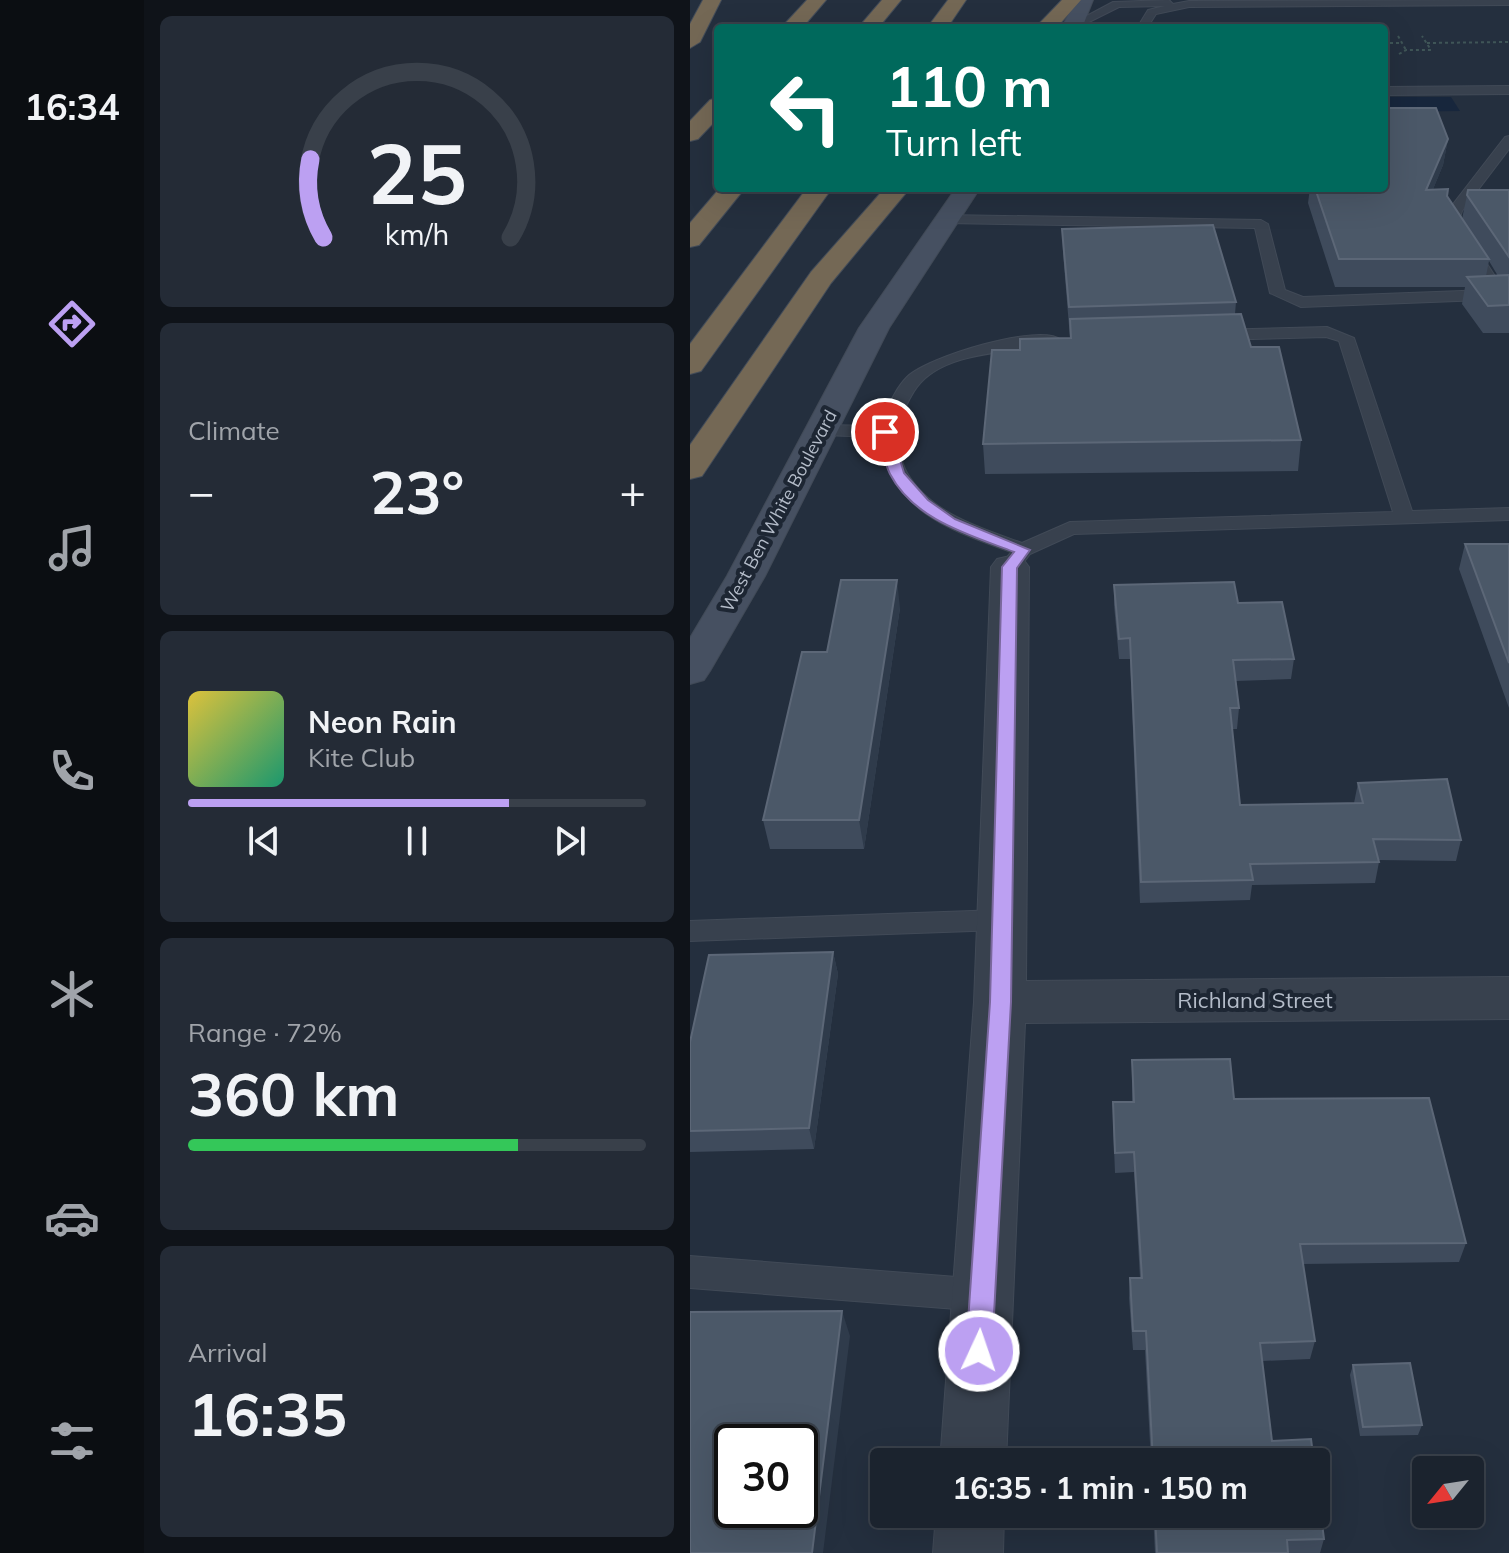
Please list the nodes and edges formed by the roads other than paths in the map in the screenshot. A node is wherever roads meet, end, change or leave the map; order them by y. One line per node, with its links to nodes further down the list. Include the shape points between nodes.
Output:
1 (710, 0): 10 (highway); 18 (highway)
2 (817, 0): 11 (highway)
3 (892, 0): 12 (highway)
4 (957, 0): 13 (highway)
5 (1072, 0): 14 (highway)
6 (1084, 0): 15 (main road)
7 (1394, 1): 8 (lane); 9 (lane)
8 (1509, 2)
9 (1189, 4): 16 (lane, via 1117,4); 17 (lane, via 1152,12)
10 (690, 12)
11 (795, 24)
12 (871, 24)
13 (940, 24)
14 (1049, 24)
15 (1073, 24)
16 (1078, 24)
17 (1144, 24)
18 (690, 42)
19 (1509, 90): 20 (lane)
20 (1388, 91)
21 (714, 109): 22 (highway)
22 (690, 134)
23 (1509, 140): 30 (lane, via 1452,221)
24 (730, 192): 29 (highway)
25 (817, 192): 33 (highway)
26 (895, 192): 36 (highway, via 821,278)
27 (965, 192): 28 (main road, West Ben White Boulevard)
28 (946, 219): 30 (lane, via 1261,224 1278,293 1301,302); 34 (main road, West Ben White Boulevard, via 874,328)
29 (690, 239)
30 (1504, 294)
31 (1188, 336): 38 (lane, via 1327,332 1346,338)
32 (1065, 340): 35 (lane, via 1009,342 962,356 914,379)
33 (690, 365)
34 (823, 430): 35 (lane); 40 (main road, West Ben White Boulevard)
35 (885, 432): 39 (lane, via 897,474 923,503)
36 (690, 469)
37 (1509, 514): 38 (lane)
38 (1404, 517): 39 (lane, via 1070,528)
39 (1016, 559): 41 (street)
40 (690, 671)
41 (1000, 920): 42 (lane); 44 (street)
42 (690, 931)
43 (1509, 998): 44 (street, Richland Street)
44 (1000, 1002): 46 (street)
45 (690, 1272): 46 (lane)
46 (982, 1295): 47 (street)
47 (974, 1448)
48 (969, 1528): 49 (street)
49 (968, 1553)

